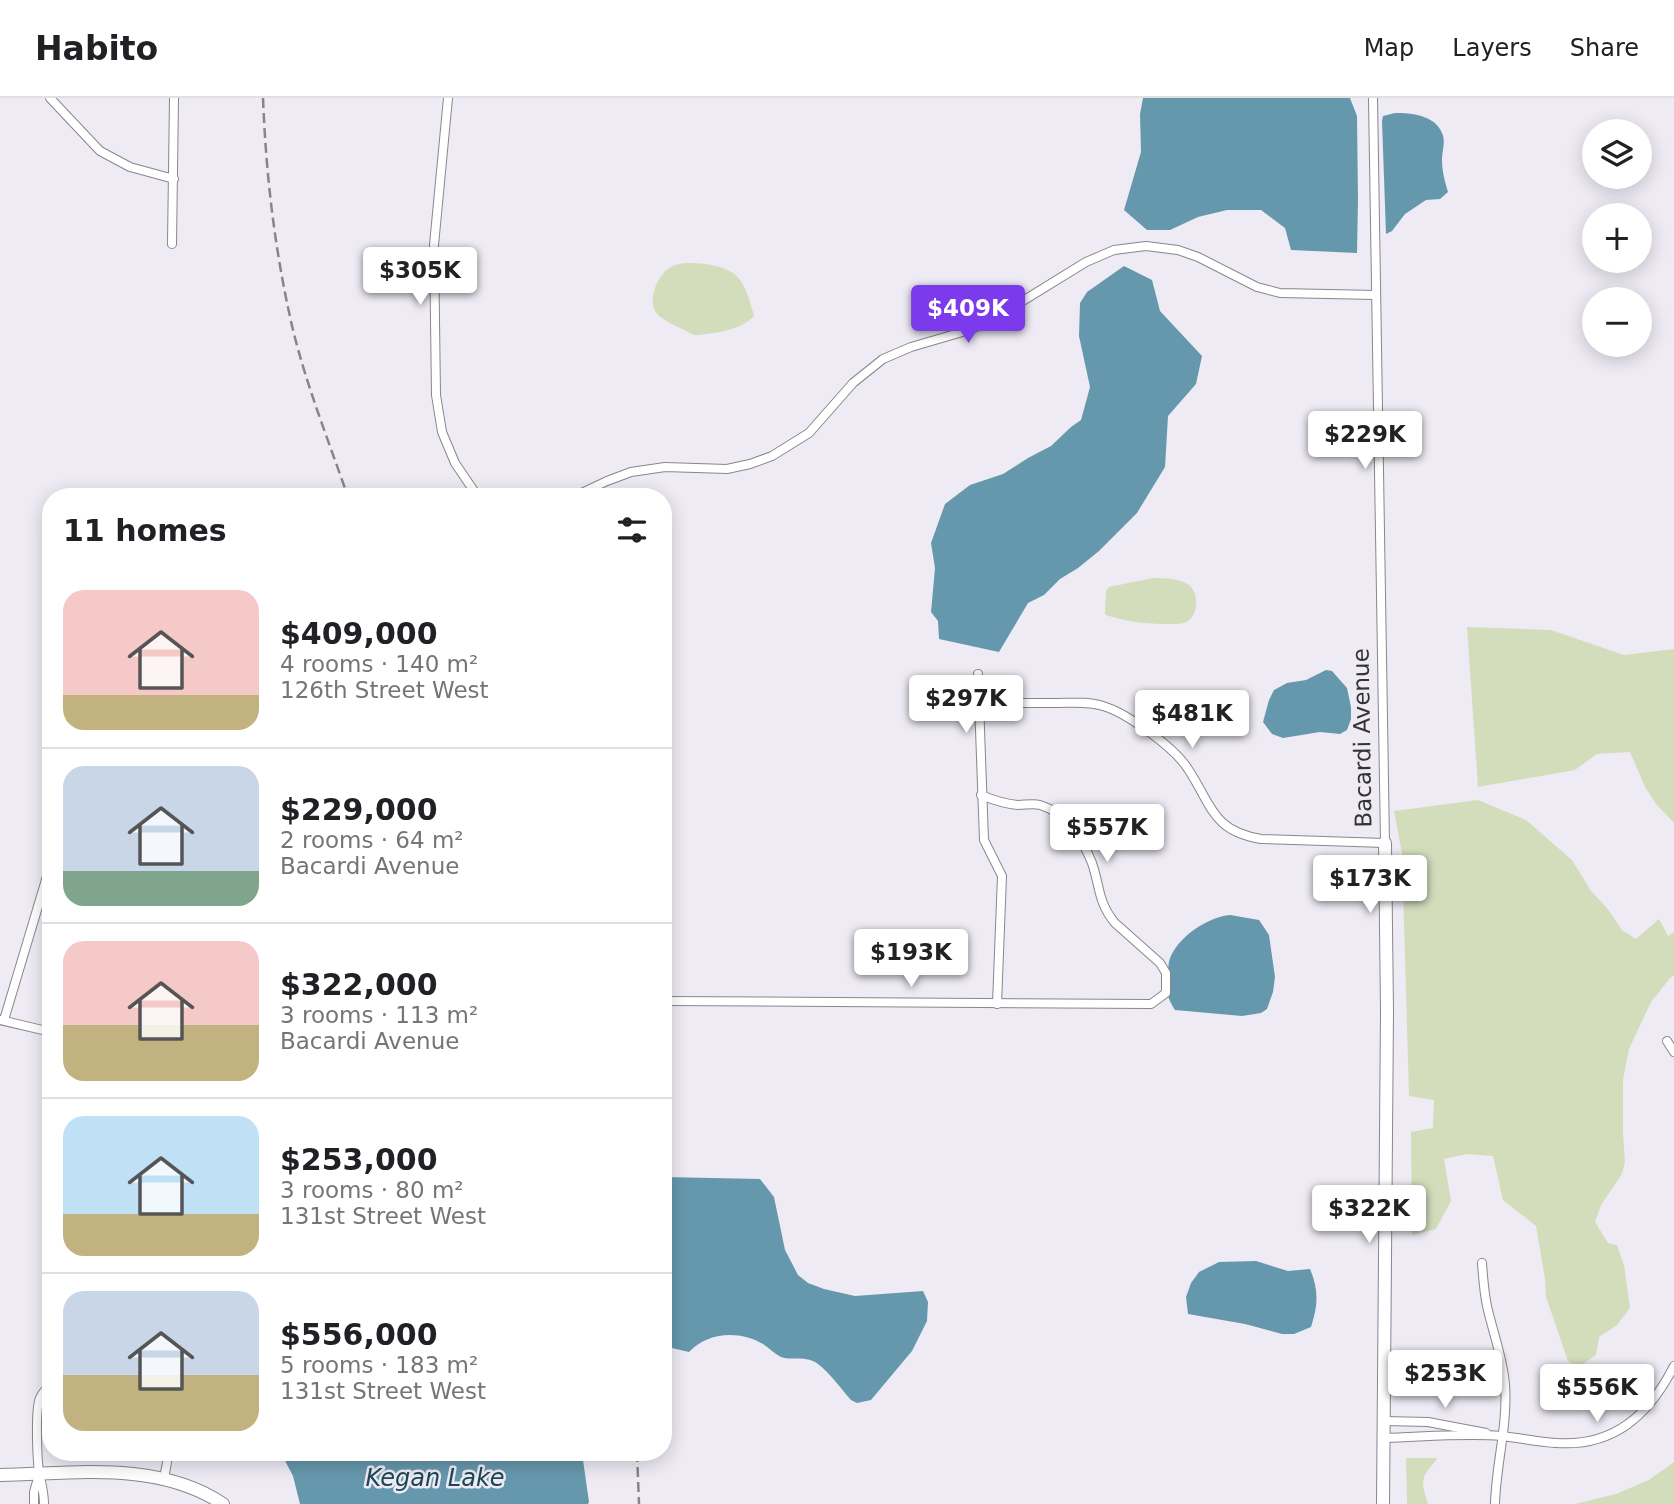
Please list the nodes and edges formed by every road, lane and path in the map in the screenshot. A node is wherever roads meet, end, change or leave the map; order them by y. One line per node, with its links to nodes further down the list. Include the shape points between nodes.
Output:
1 (50, 98): 5 (street, via 100,151 130,167)
2 (174, 98): 5 (street)
3 (448, 98): 8 (street, via 434,245 436,395 442,432)
4 (1373, 98): 7 (street, Bacardi Avenue)
5 (174, 179): 6 (street)
6 (172, 244)
7 (1376, 295): 9 (street, via 1280,293 1178,250 1146,246 1114,250 1086,262 987,323 883,359 853,383 809,433 772,456 729,468 664,467 631,472); 13 (street, Bacardi Avenue)
8 (472, 488)
9 (592, 488)
10 (978, 674): 11 (street)
11 (980, 704): 12 (street); 13 (street, via 1084,703 1121,713 1174,751 1216,817 1244,836)
12 (981, 795): 16 (street, via 984,839 1002,876); 16 (street, via 999,802 1039,805 1060,815 1091,862 1109,916 1166,973 1166,993 1151,1004)
13 (1385, 843): 24 (street, Bacardi Avenue)
14 (42, 892): 17 (street)
15 (672, 1000): 16 (street)
16 (997, 1004)
17 (2, 1020): 18 (street)
18 (42, 1030)
19 (1667, 1041): 20 (street)
20 (1674, 1052)
21 (1482, 1263): 25 (street, via 1504,1373)
22 (1674, 1366): 25 (street, via 1644,1412 1603,1437 1565,1444)
23 (42, 1394): 29 (street, via 37,1412)
24 (1384, 1422): 25 (street, via 1428,1422); 26 (street, Bacardi Avenue)
25 (1503, 1436): 26 (street); 35 (street)
26 (1384, 1438): 34 (street, Bacardi Avenue)
27 (167, 1461): 30 (street)
28 (0, 1475): 29 (street)
29 (39, 1475): 30 (street, via 117,1472); 31 (street); 32 (street)
30 (164, 1478): 33 (street)
31 (34, 1504)
32 (44, 1504)
33 (223, 1504)
34 (1383, 1504)
35 (1495, 1504)

